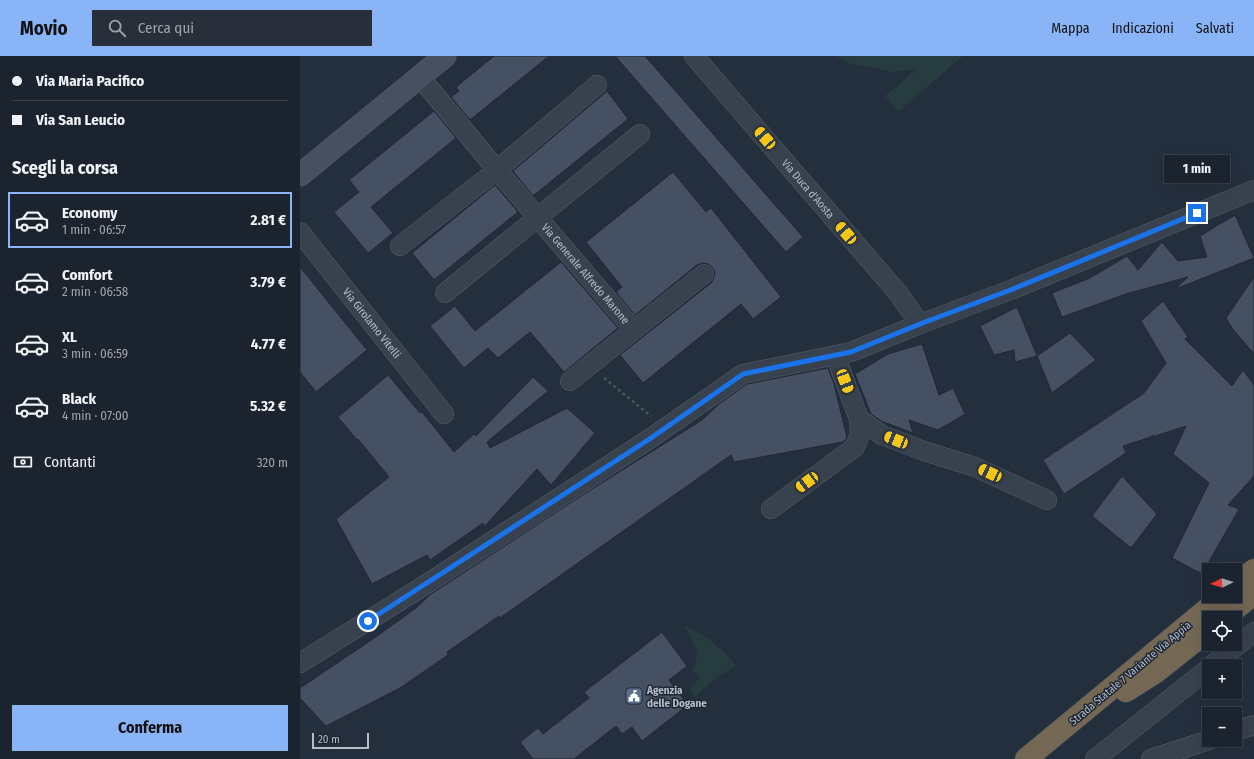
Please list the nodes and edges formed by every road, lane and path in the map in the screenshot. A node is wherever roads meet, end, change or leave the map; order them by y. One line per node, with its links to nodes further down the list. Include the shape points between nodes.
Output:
1 (445, 56): 3 (main road)
2 (694, 56): 14 (street, Via Duca d'Aosta, via 898,293)
3 (420, 77): 6 (street, Via Generale Alfredo Marone); 7 (main road)
4 (597, 85): 6 (street)
5 (640, 134): 9 (street, Via Generale Alfredo Marone)
6 (497, 170): 9 (street, Via Generale Alfredo Marone); 11 (street)
7 (300, 175)
8 (1254, 190): 14 (street, via 1013,289)
9 (537, 218): 13 (street, Via Generale Alfredo Marone); 15 (street, Via Generale Alfredo Marone)
10 (300, 232): 19 (street, Via Girolamo Vitelli)
11 (400, 246)
12 (704, 274): 15 (street, Via Generale Alfredo Marone)
13 (446, 294)
14 (920, 324): 16 (street, via 851,352)
15 (634, 330): 17 (street, Via Generale Alfredo Marone)
16 (835, 355): 20 (street); 21 (street, via 743,374)
17 (589, 366): 18 (street, Via Generale Alfredo Marone); 21 (path)
18 (570, 382)
19 (444, 414)
20 (859, 419): 22 (street, via 882,435 976,467); 23 (street, via 860,434 855,447)
21 (665, 428): 32 (street, via 422,587)
22 (1047, 500)
23 (771, 509)
24 (1254, 570): 25 (highway)
25 (1242, 580)
26 (1254, 594): 28 (highway)
27 (1215, 603): 37 (highway, Strada Statale 7 Variante Via Appia)
28 (1233, 611)
29 (1254, 632): 31 (street)
30 (1202, 636): 37 (highway, Strada Statale 7 Variante Via Appia, via 1156,672)
31 (1221, 659)
32 (300, 663)
33 (1202, 674): 38 (street)
34 (1254, 726): 35 (street)
35 (1242, 729)
36 (1202, 742): 39 (street)
37 (1029, 756)
38 (1095, 759)
39 (1151, 759)

